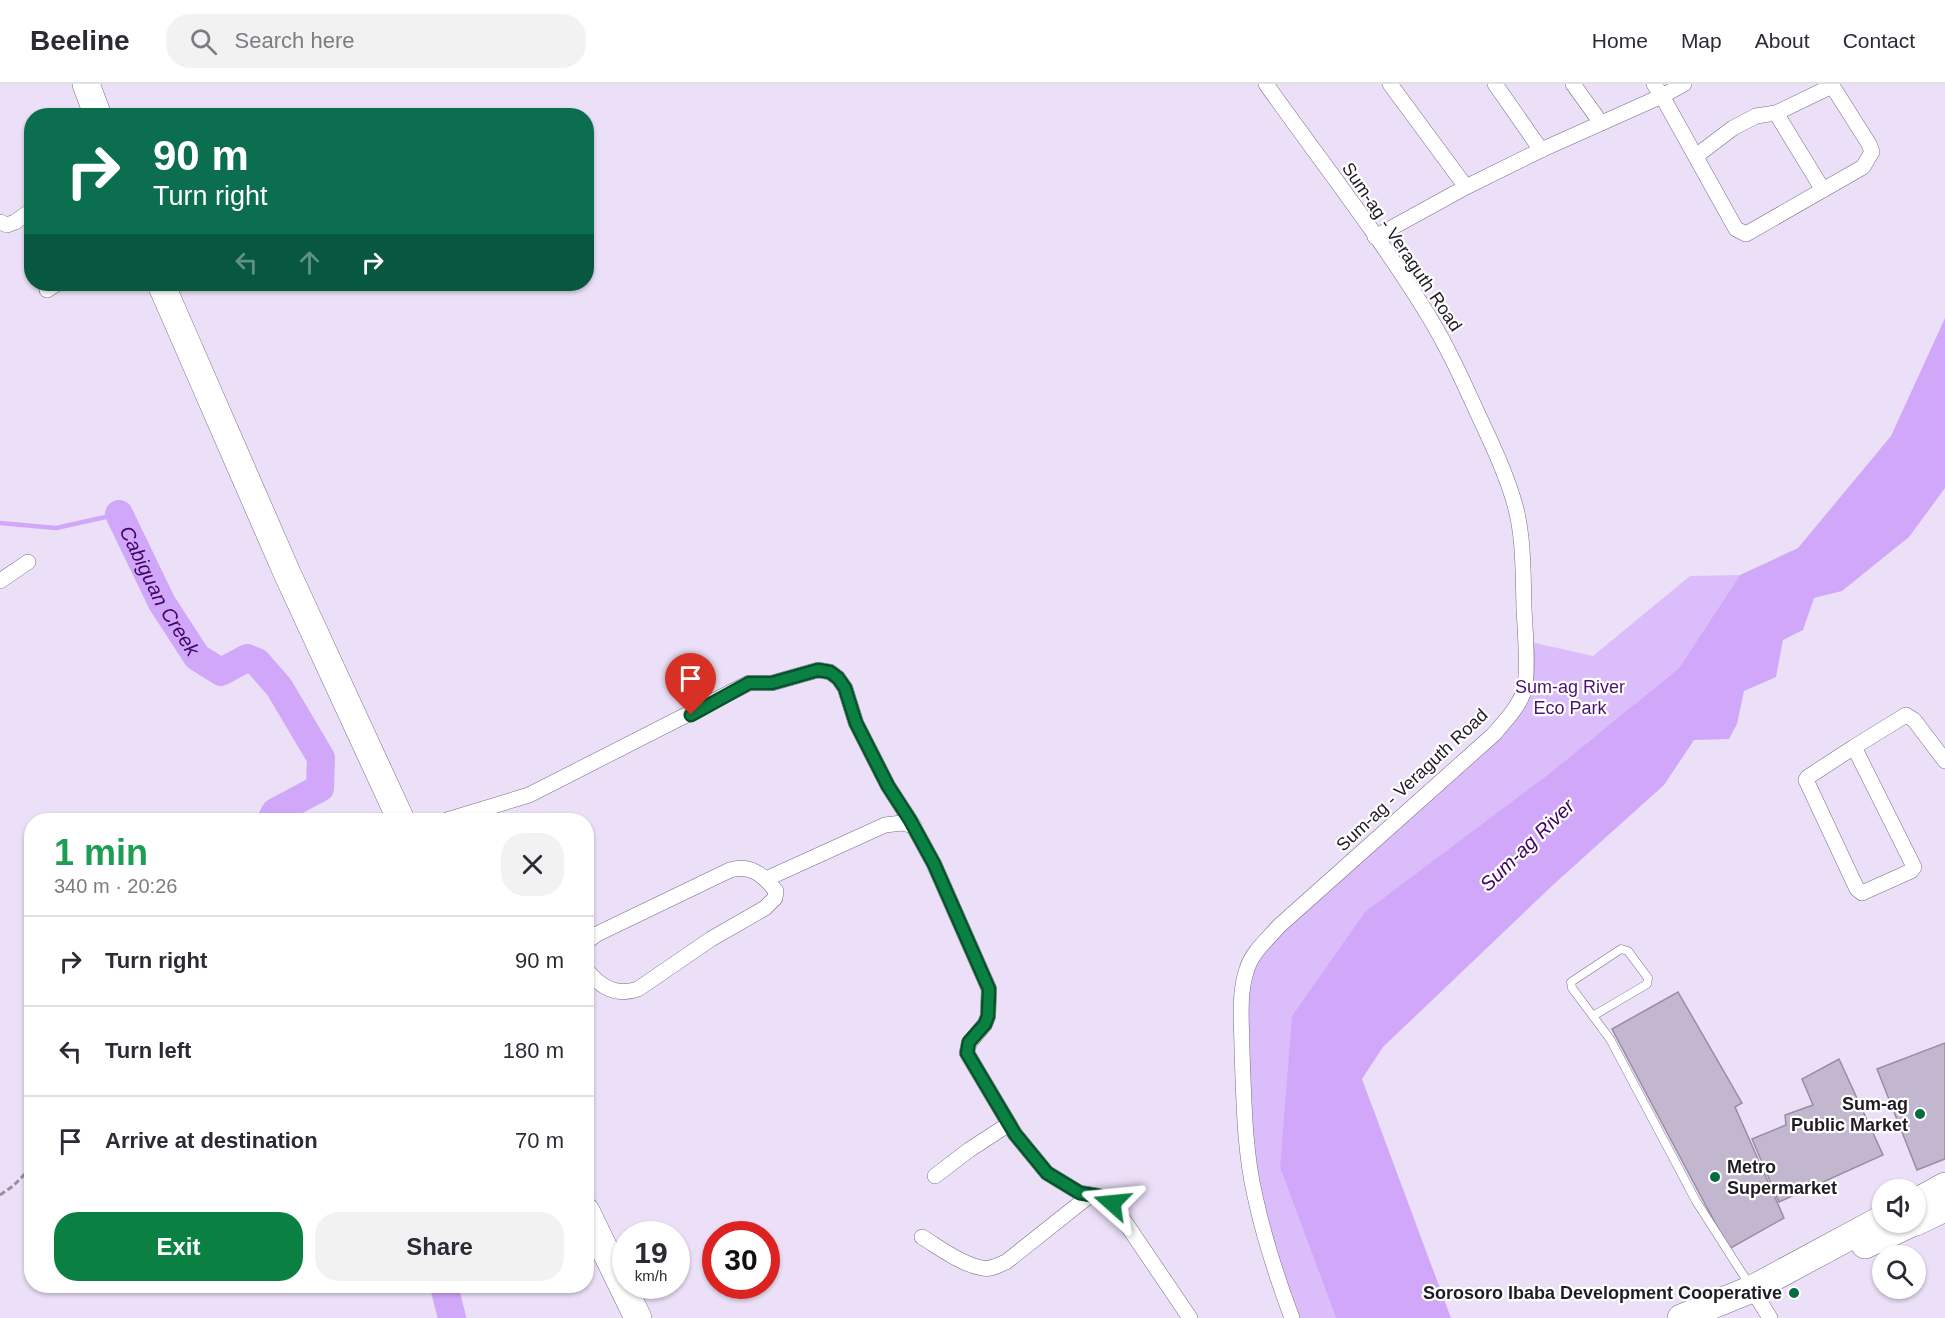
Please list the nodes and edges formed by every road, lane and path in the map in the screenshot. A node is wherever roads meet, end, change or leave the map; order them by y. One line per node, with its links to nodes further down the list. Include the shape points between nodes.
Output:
1 (74, 84): 10 (highway)
2 (86, 84): 11 (highway)
3 (1266, 84): 20 (street, Sum-ag - Veraguth Road)
4 (1390, 84): 16 (street)
5 (1494, 84): 14 (street)
6 (1573, 84): 13 (street)
7 (1684, 84): 9 (street)
8 (1832, 85): 12 (street); 17 (street, via 1872,152 1863,167)
9 (1658, 90): 13 (street); 15 (street)
10 (82, 108)
11 (95, 108)
12 (1776, 113): 15 (street, via 1756,116 1733,128); 17 (street)
13 (1601, 123): 14 (street)
14 (1541, 150): 16 (street)
15 (1696, 156): 17 (street, via 1736,229 1746,234)
16 (1466, 187): 20 (street)
17 (1823, 190)
18 (24, 216): 19 (street, via 7,225)
19 (0, 222)
20 (1375, 237): 53 (street, Sum-ag - Veraguth Road, via 1428,316 1507,478 1521,535 1525,688 1493,735 1279,926 1247,968 1241,1018 1246,1136 1254,1194)
21 (151, 291): 27 (highway, via 276,578)
22 (164, 291): 28 (highway, via 287,573)
23 (28, 562): 24 (street)
24 (0, 581)
25 (1854, 747): 25 (street, via 1914,867 1862,893 1806,780); 26 (street, via 1906,715)
26 (1945, 761)
27 (385, 813)
28 (398, 813)
29 (470, 813): 30 (street, via 529,795 749,683 772,683 818,670 830,672 845,688 856,723 888,786)
30 (914, 826): 31 (street, via 885,825); 35 (street, via 989,989 988,1016 969,1042 967,1053)
31 (766, 879): 32 (street, via 741,867 730,870); 33 (street, via 776,891 770,904 638,990 610,990)
32 (594, 936)
33 (594, 978)
34 (1593, 1016): 34 (lane, via 1647,984 1648,978 1628,951 1621,949 1571,982); 49 (lane, via 1630,1074 1696,1201)
35 (1009, 1124): 37 (street); 40 (street, via 1047,1173)
36 (24, 1175): 39 (path)
37 (935, 1176)
38 (1945, 1186): 41 (highway)
39 (0, 1195)
40 (1089, 1196): 47 (street, via 1006,1262 992,1268 963,1261); 52 (street, via 1112,1203)
41 (1926, 1196)
42 (1945, 1208): 43 (highway)
43 (1926, 1217)
44 (1872, 1226): 49 (highway)
45 (594, 1227): 51 (highway)
46 (1891, 1233): 49 (highway)
47 (922, 1237)
48 (594, 1255): 50 (highway)
49 (1761, 1303): 54 (highway); 55 (highway)
50 (625, 1318)
51 (638, 1318)
52 (1190, 1318)
53 (1292, 1318)
54 (1681, 1318)
55 (1729, 1318)

